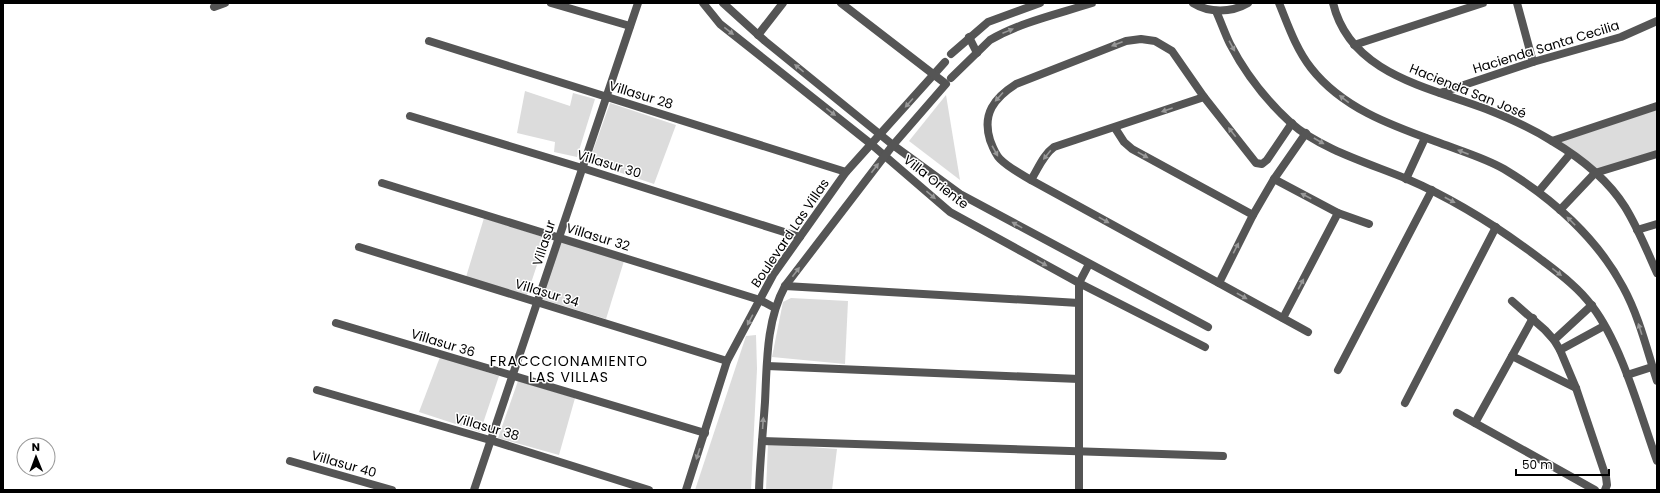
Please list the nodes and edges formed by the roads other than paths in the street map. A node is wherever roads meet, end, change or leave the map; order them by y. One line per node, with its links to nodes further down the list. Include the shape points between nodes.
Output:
1 (226, 3): 16 (street)
2 (551, 3): 19 (street)
3 (638, 3): 19 (street, Villasur)
4 (703, 3): 41 (street, Villa Oriente, one-way to 41, via 720,24)
5 (723, 3): 20 (street, Villa Oriente)
6 (782, 3): 20 (street)
7 (841, 3): 28 (street)
8 (1040, 3): 21 (street, via 988,22)
9 (1092, 3): 24 (street, Boulevard Las Villas, one-way to 9, via 990,40 1007,31)
10 (1192, 3): 17 (street)
11 (1248, 3): 17 (street, via 1237,8)
12 (1280, 3): 39 (street, one-way to 12, via 1353,106 1329,88 1310,68 1299,50)
13 (1333, 3): 23 (street, Hacienda San José, via 1340,27)
14 (1483, 3): 23 (street)
15 (1517, 3): 27 (street)
16 (214, 7)
17 (1216, 11): 35 (street, one-way to 35, via 1230,44 1247,71)
18 (1657, 21): 27 (street, Hacienda Santa Cecilia, via 1621,37)
19 (630, 26): 31 (street, Villasur)
20 (758, 34): 37 (street, Villa Oriente, one-way to 20)
21 (969, 37): 24 (street); 25 (street)
22 (429, 41): 31 (street, Villasur 28)
23 (1354, 45): 30 (street, Hacienda San José, via 1370,60 1390,72)
24 (977, 53): 29 (street, Boulevard Las Villas)
25 (951, 54)
26 (945, 62): 28 (street, Boulevard Las Villas)
27 (1533, 62): 30 (street, Hacienda Santa Cecilia)
28 (935, 74): 29 (street); 37 (street, Boulevard Las Villas, one-way to 37)
29 (949, 81): 42 (street, Boulevard Las Villas)
30 (1440, 93): 40 (street, Hacienda San José, via 1506,118)
31 (606, 97): 46 (street, Villasur); 47 (street, Villasur 28)
32 (1204, 98): 35 (street, one-way to 32, via 1268,160 1262,164 1256,163); 36 (street, one-way to 36); 51 (street, one-way to 51, via 1172,51 1155,41 1141,39 1126,41 1016,84 1004,91 988,114 989,136 1000,159)
33 (1657, 106): 40 (street)
34 (410, 116): 46 (street, Villasur 30)
35 (1292, 123): 38 (street)
36 (1115, 128): 51 (street, one-way to 51, via 1054,147 1043,159); 57 (street, one-way to 57, via 1132,149)
37 (881, 133): 41 (street, Boulevard Las Villas); 42 (street, Villa Oriente)
38 (1306, 133): 49 (street); 50 (street, one-way to 50, via 1339,152)
39 (1425, 138): 50 (street); 54 (street, one-way to 39, via 1503,168)
40 (1552, 141): 43 (street, Hacienda San José)
41 (871, 144): 45 (street, Villa Oriente); 47 (street, Boulevard Las Villas)
42 (893, 145): 45 (street, Boulevard Las Villas); 65 (street, Villa Oriente, one-way to 42, via 960,194)
43 (1570, 154): 48 (street, Hacienda San José); 54 (street)
44 (1657, 154): 48 (street)
45 (884, 156): 67 (street, Villa Oriente, one-way to 67, via 950,212); 69 (street, Boulevard Las Villas, one-way to 45)
46 (582, 168): 62 (street, Villasur); 63 (street, Villasur 30)
47 (846, 172): 63 (street, Boulevard Las Villas)
48 (1595, 173): 55 (street); 61 (street, Hacienda San José, via 1625,207)
49 (1274, 179): 56 (street, one-way to 49); 57 (street)
50 (1406, 179): 53 (street)
51 (1031, 180): 68 (street, one-way to 68)
52 (382, 183): 62 (street, Villasur 32)
53 (1432, 190): 60 (street, one-way to 60); 89 (street)
54 (1539, 191): 55 (street)
55 (1560, 210): 88 (street, one-way to 55, via 1636,316 1623,287 1605,258)
56 (1338, 213): 58 (street); 76 (street, one-way to 56)
57 (1252, 215): 68 (street, one-way to 57)
58 (1369, 224)
59 (1657, 224): 61 (street)
60 (1496, 227): 74 (street, one-way to 74, via 1564,278); 96 (street)
61 (1637, 230): 66 (street, Hacienda San José)
62 (558, 237): 70 (street, Villasur 32); 72 (street, Villasur)
63 (800, 237): 70 (street, Boulevard Las Villas)
64 (359, 248): 72 (street, Villasur 34)
65 (1088, 264): 67 (street); 80 (street, Villa Oriente)
66 (1657, 273)
67 (1079, 283): 73 (street); 83 (street, Villa Oriente)
68 (1219, 283): 76 (street, one-way to 76)
69 (785, 286): 73 (street); 75 (street, Boulevard Las Villas)
70 (760, 300): 75 (street, Villasur 32); 86 (street, Boulevard Las Villas, one-way to 86)
71 (1512, 301): 77 (street)
72 (537, 302): 86 (street, Villasur 34); 90 (street, Villasur)
73 (1079, 302): 92 (street)
74 (1592, 305): 79 (street); 82 (street)
75 (775, 308): 87 (street, Boulevard Las Villas)
76 (1283, 318): 81 (street)
77 (1533, 318): 82 (street); 85 (street)
78 (336, 322): 90 (street, Villasur 36)
79 (1604, 326): 84 (street); 91 (street)
80 (1208, 327)
81 (1308, 332)
82 (1554, 340): 84 (street)
83 (1205, 347)
84 (1560, 350): 94 (street)
85 (1512, 356): 94 (street); 98 (street)
86 (727, 362): 99 (street, Boulevard Las Villas)
87 (767, 366): 92 (street); 101 (street, Boulevard Las Villas, one-way to 87)
88 (1652, 367): 91 (street); 93 (street)
89 (1338, 370)
90 (512, 376): 99 (street, Villasur 36); 100 (street, Villasur)
91 (1627, 376): 105 (street)
92 (1079, 380): 102 (street)
93 (1657, 381)
94 (1576, 388): 113 (street, via 1606,477 1607,485)
95 (317, 390): 100 (street, Villasur 38)
96 (1405, 403)
97 (1457, 413): 98 (street)
98 (1475, 423): 112 (street)
99 (705, 433): 109 (street, Boulevard Las Villas, one-way to 109)
100 (490, 440): 107 (street, Villasur); 108 (street, Villasur 38)
101 (762, 441): 102 (street); 110 (street, Boulevard Las Villas)
102 (1079, 452): 103 (street); 111 (street)
103 (1223, 456)
104 (290, 461): 106 (street, Villasur 40)
105 (1657, 461)
106 (392, 490)
107 (474, 490)
108 (649, 490)
109 (686, 490)
110 (759, 490)
111 (1078, 490)
112 (1596, 490)
113 (1604, 490)

